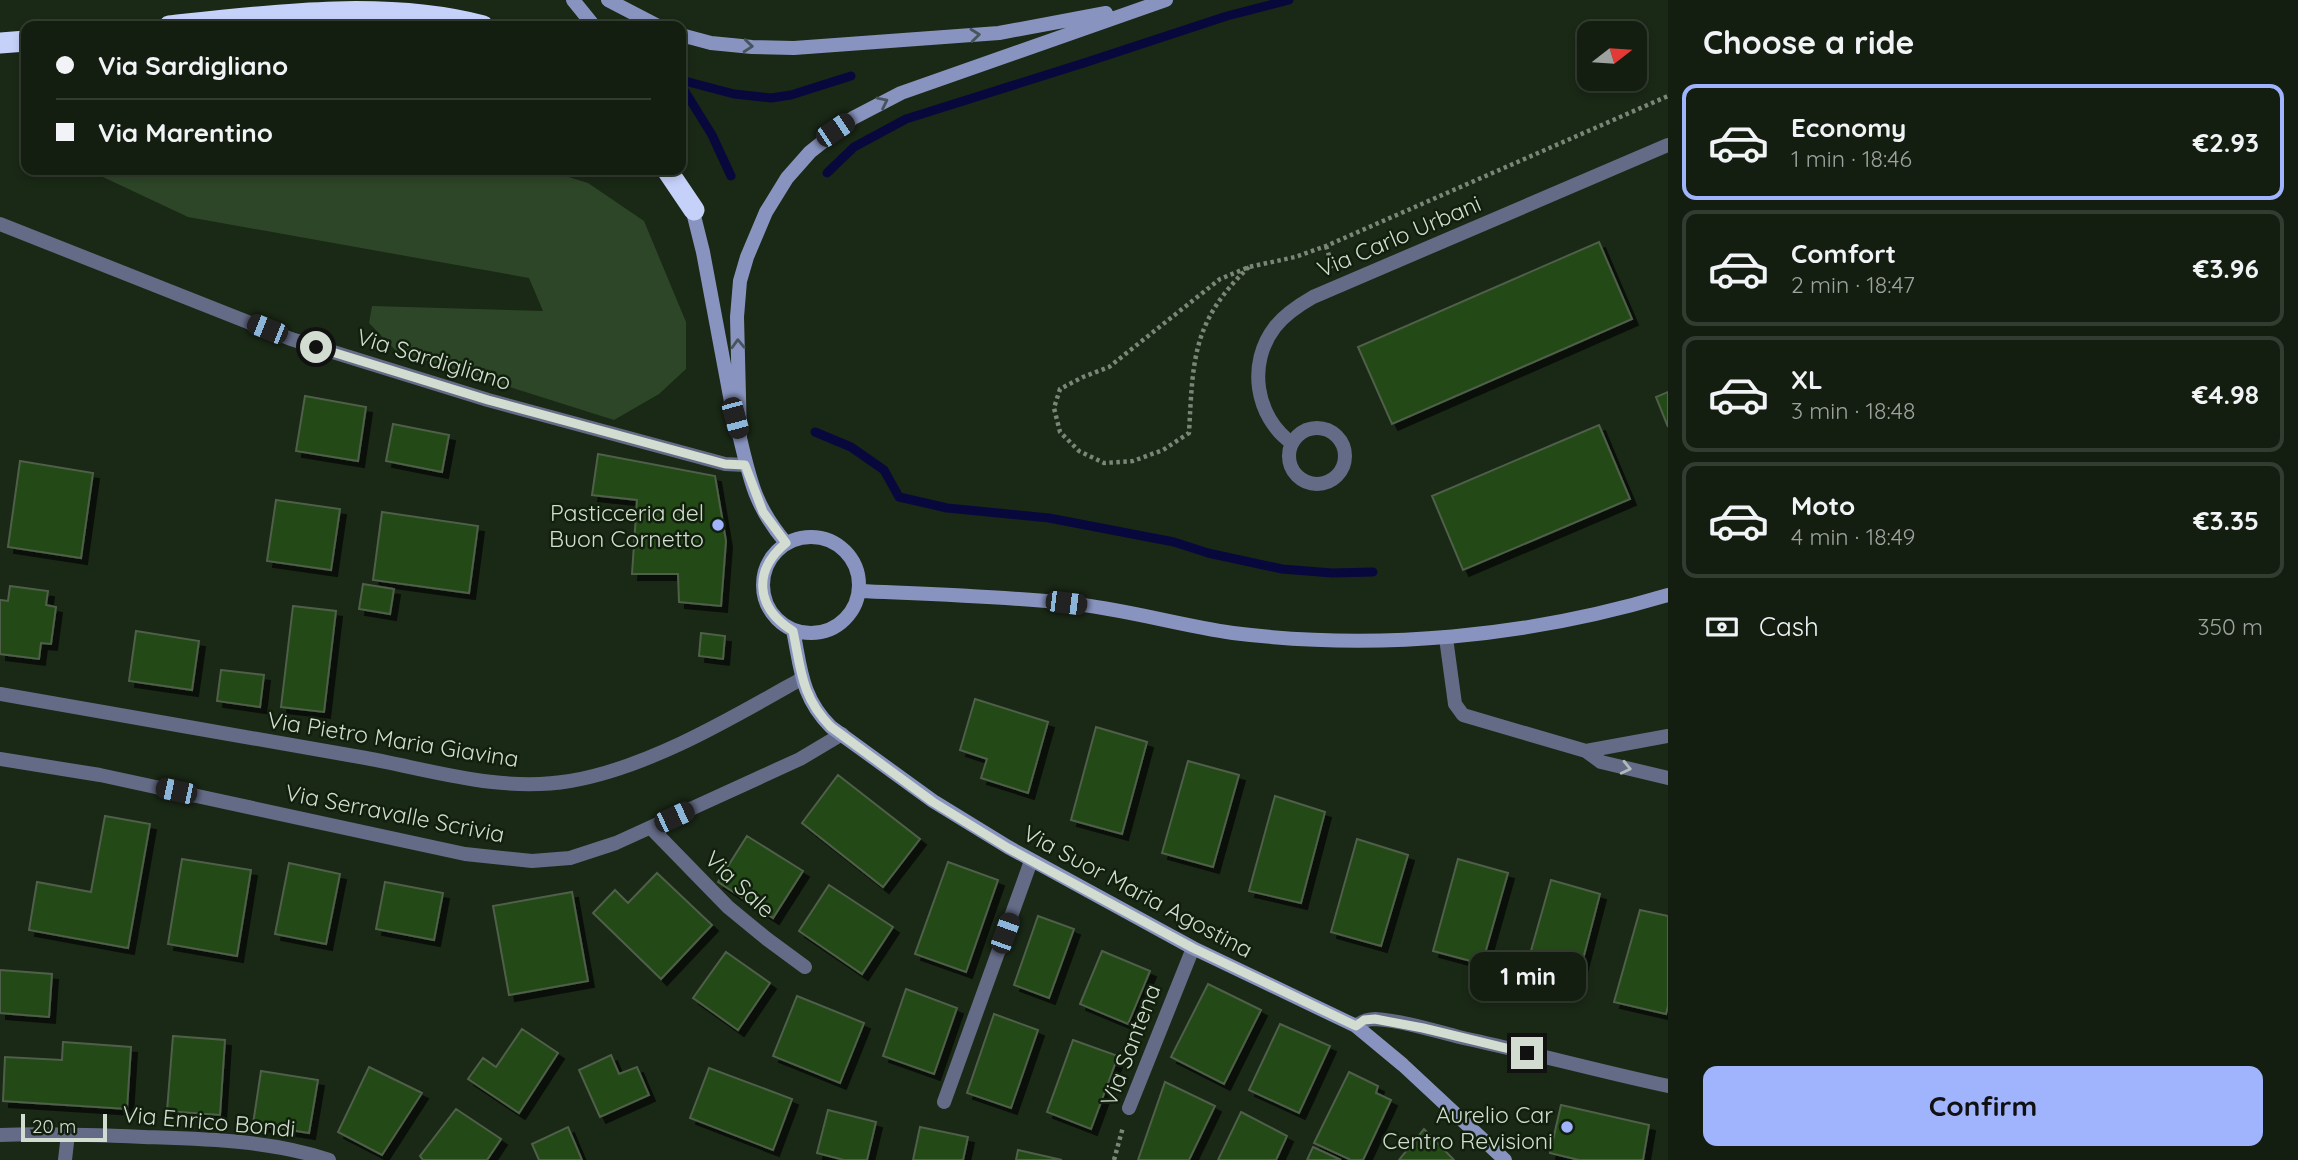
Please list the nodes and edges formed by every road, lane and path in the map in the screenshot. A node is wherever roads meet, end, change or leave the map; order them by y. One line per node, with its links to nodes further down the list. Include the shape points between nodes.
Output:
1 (573, 0): 6 (street)
2 (608, 0): 7 (street)
3 (1166, 0): 8 (street, one-way to 3, via 711,43 794,48 954,37 1038,26); 20 (street, one-way to 3, via 740,281 766,212 810,152 853,118 901,93)
4 (220, 21): 5 (highway, via 367,9 421,12)
5 (460, 21)
6 (590, 21)
7 (648, 21)
8 (686, 36)
9 (21, 41): 10 (highway)
10 (0, 43)
11 (1668, 96): 17 (path)
12 (1668, 145): 21 (street, Via Carlo Urbani, via 1313,297 1290,311 1267,339 1257,375 1268,418)
13 (670, 175): 15 (highway)
14 (681, 175): 15 (street)
15 (694, 210): 20 (street)
16 (0, 224): 22 (street, Via Sardigliano, via 291,339 488,400 725,464)
17 (1326, 246): 18 (path); 19 (path)
18 (1249, 267): 18 (path, via 1220,279 1110,367 1060,389 1054,408 1060,432 1079,451 1104,463 1133,461 1163,450 1189,433 1195,355 1203,330 1227,288)
19 (1333, 269)
20 (740, 437): 22 (street)
21 (1292, 443): 21 (street, via 1290,462 1300,479 1318,485 1341,471 1344,447 1332,433 1306,430)
22 (745, 465): 23 (street, via 763,512)
23 (786, 543): 24 (street, via 802,537 834,542 856,566); 26 (street, via 766,566 763,589 770,611)
24 (860, 591): 26 (street, via 839,625 825,632); 27 (street, via 1066,603 1269,637)
25 (1668, 595): 27 (street, via 1568,620)
26 (793, 631): 28 (street, Via Suor Maria Agostina)
27 (1446, 638): 32 (street, via 1455,704 1463,715)
28 (801, 679): 29 (street, Via Pietro Maria Giavina, via 662,752 583,778 543,784 461,778); 30 (street, Via Suor Maria Agostina, via 818,712)
29 (0, 694)
30 (842, 734): 35 (street, Via Serravalle Scrivia, via 800,759); 36 (street, Via Suor Maria Agostina, via 933,802)
31 (1668, 736): 32 (street)
32 (1586, 751): 34 (street, one-way to 34, via 1601,762)
33 (0, 759): 35 (street, Via Serravalle Scrivia, via 100,775 493,858 570,858)
34 (1668, 778)
35 (651, 828): 38 (street, Via Sale, via 728,907)
36 (1031, 860): 37 (street, Via Suor Maria Agostina); 41 (street)
37 (1193, 948): 39 (street, Via Suor Maria Agostina); 42 (street, Via Santena)
38 (805, 967)
39 (1356, 1026): 40 (street, via 1375,1019); 48 (street, Via Suor Maria Agostina)
40 (1668, 1086)
41 (944, 1102)
42 (1129, 1108): 47 (path, Via Santena)
43 (68, 1134): 44 (street, Via Enrico Bondi); 45 (street); 46 (street, Via Enrico Bondi, via 272,1146)
44 (0, 1135)
45 (65, 1160)
46 (329, 1160)
47 (1114, 1160)
48 (1505, 1160)

